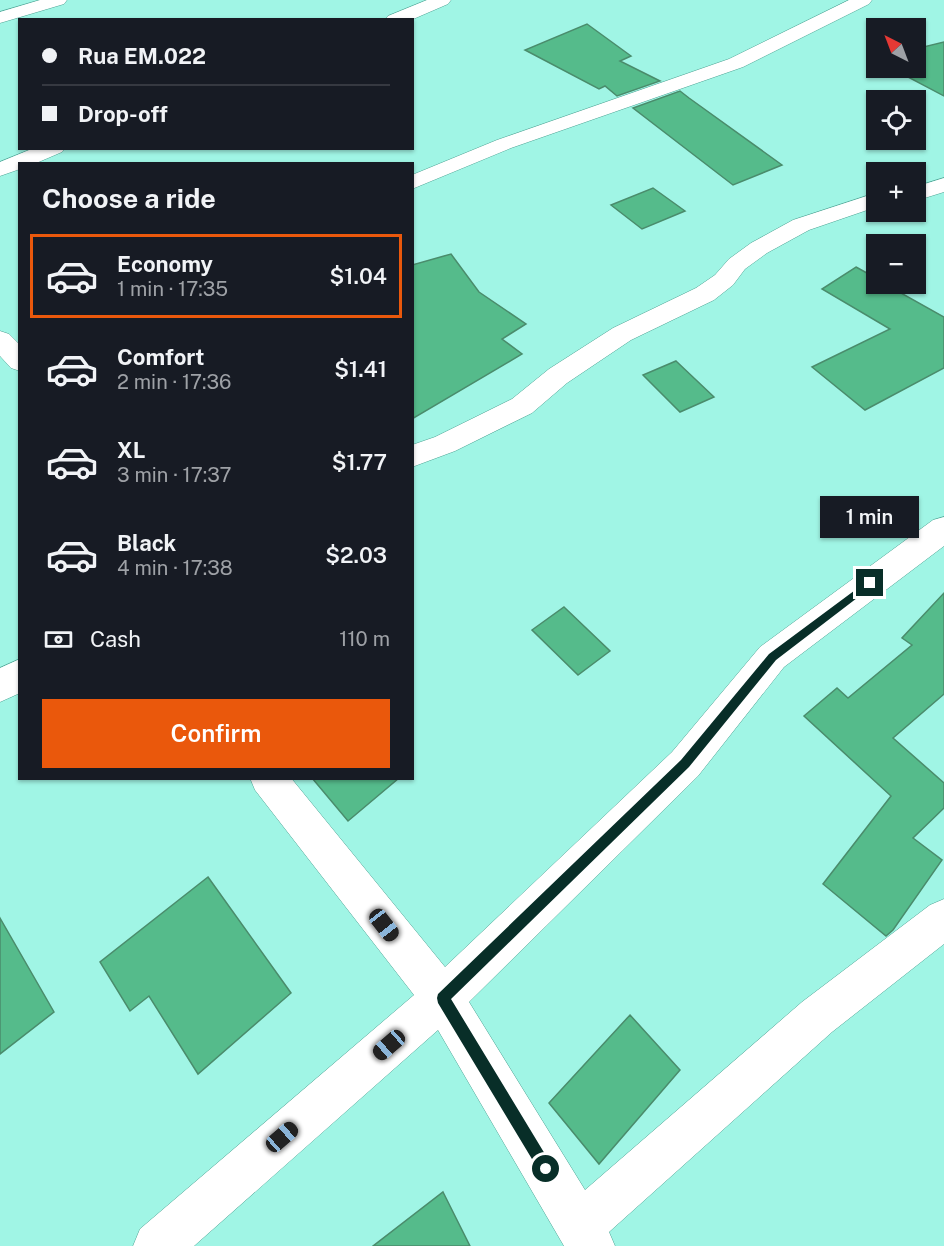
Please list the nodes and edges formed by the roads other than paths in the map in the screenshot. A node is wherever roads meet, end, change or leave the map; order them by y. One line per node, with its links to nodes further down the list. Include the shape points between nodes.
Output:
1 (58, 0): 4 (street)
2 (442, 0): 5 (street)
3 (863, 0): 10 (street, via 736,63 504,144)
4 (0, 18)
5 (399, 18)
6 (50, 150): 8 (street)
7 (18, 162): 9 (street)
8 (18, 162)
9 (0, 169)
10 (414, 182)
11 (944, 185): 12 (street)
12 (926, 191)
13 (866, 203): 14 (street, via 801,225 759,248 705,294 622,334 558,376 522,406)
14 (414, 455)
15 (944, 529): 20 (street, via 772,657 685,764)
16 (18, 675): 17 (street)
17 (0, 687)
18 (270, 780): 20 (street)
19 (944, 919): 21 (street, via 817,1017)
20 (443, 998): 21 (street); 22 (street)
21 (586, 1236)
22 (157, 1246)

